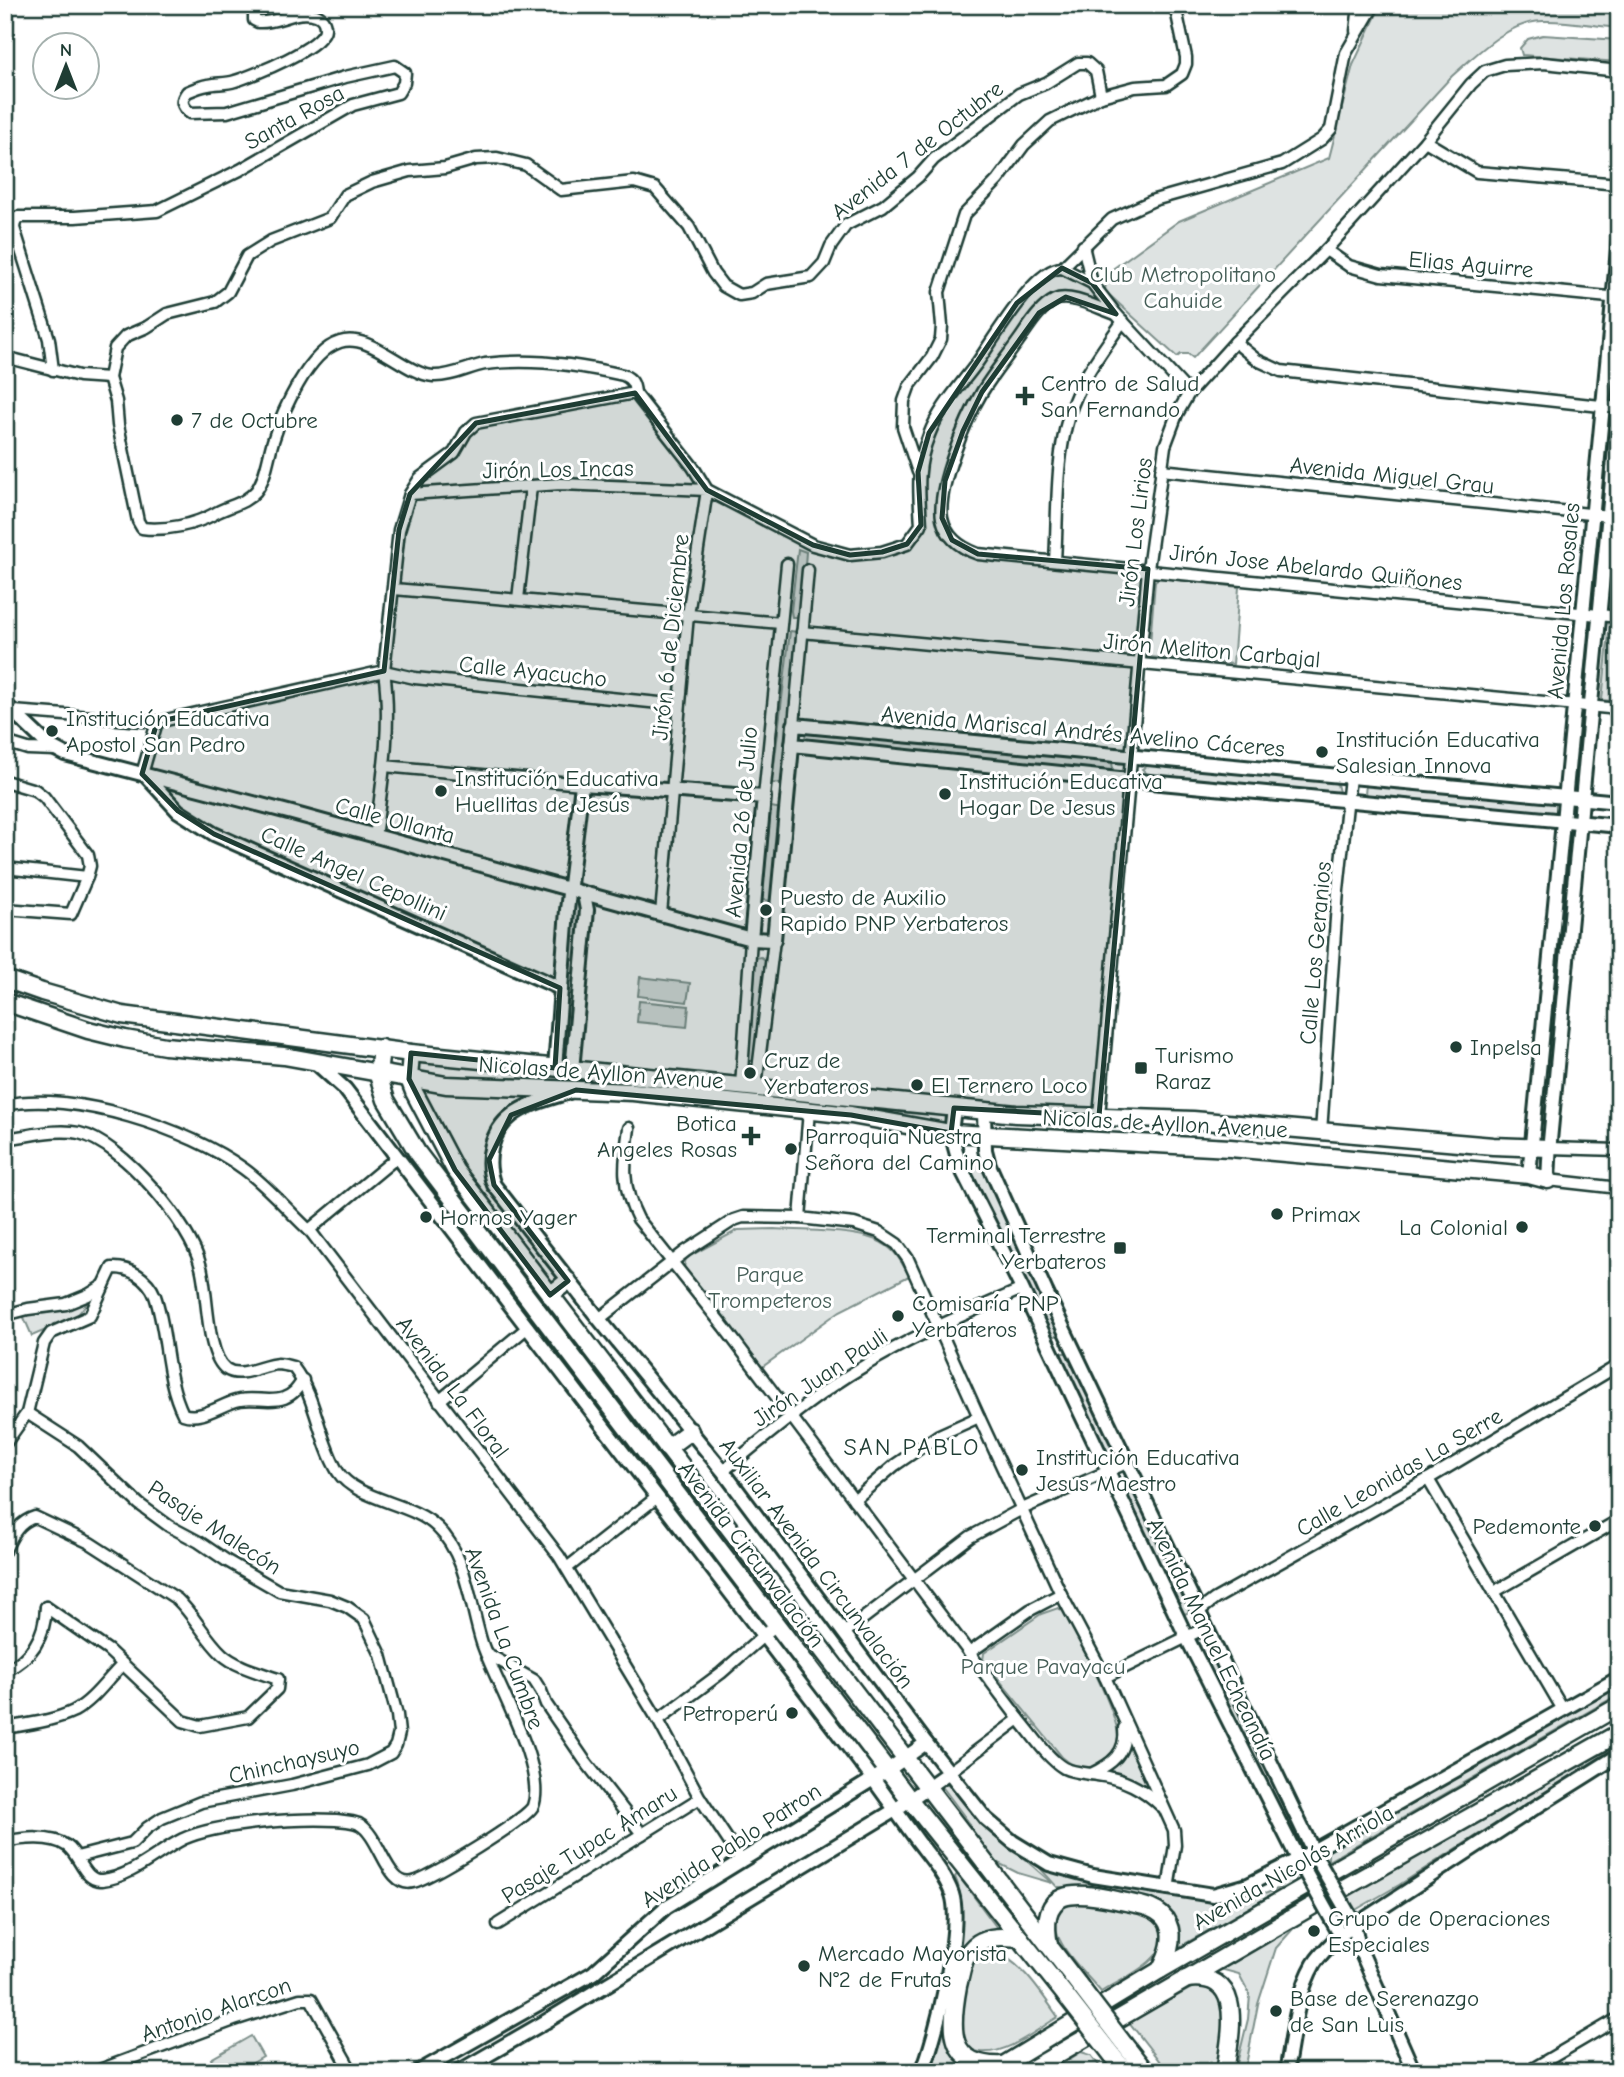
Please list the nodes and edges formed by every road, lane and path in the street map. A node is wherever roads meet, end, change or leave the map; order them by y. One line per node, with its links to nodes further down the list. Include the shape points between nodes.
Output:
1 (258, 5): 19 (street, Santa Rosa, via 252,14 258,22 298,14 321,17 324,36 301,52 234,82 187,92 182,102 190,113 227,112 395,65 405,73 404,83 398,93 353,105 158,211 18,217 14,229 49,339)
2 (1175, 5): 7 (street, via 1186,57 1182,74 1166,85)
3 (1359, 5): 5 (street)
4 (1374, 5): 5 (street)
5 (1356, 35): 11 (street, via 1346,53 1331,129 1322,139 1282,164 1112,219)
6 (1619, 71): 8 (street, Jirón Los Lirios, via 1544,63 1485,71)
7 (1101, 96): 20 (street, Avenida 7 de Octubre, via 1096,71 1087,63 1078,63 1019,94 933,159 883,206 846,225 811,278 766,284 739,295 723,286 689,227 655,188 634,182 561,190 526,165 498,158 410,171 345,195 330,218 271,241 247,256 228,292 215,302 167,314 126,336 115,348); 26 (street, via 1050,121 964,215 939,292 940,338 904,401 903,427)
8 (1425, 141): 9 (street, via 1477,172); 12 (street, Jirón Los Lirios)
9 (1619, 184)
10 (1619, 239): 15 (street, Avenida Los Rosales)
11 (1083, 246): 13 (street); 14 (street)
12 (1326, 250): 15 (street, Elias Aguirre, via 1349,266 1381,275); 17 (street, Jirón Los Lirios)
13 (1062, 268): 14 (street); 26 (street, via 1044,277 1004,320 929,433)
14 (1092, 283): 16 (street)
15 (1616, 298): 23 (street, Avenida Los Rosales)
16 (1119, 318): 22 (street); 32 (street, via 1069,414 1061,456); 32 (street, Jirón Jose Abelardo Quiñones, via 1066,298 1055,300 1039,313 982,392 945,481 943,518 952,540 971,552)
17 (1235, 342): 22 (street, Jirón Los Lirios); 23 (street, via 1281,372)
18 (5, 357): 19 (street)
19 (53, 370): 20 (street)
20 (109, 378): 21 (street, via 138,521 142,528 152,529 196,521 249,498 260,484 289,400 313,362 337,342 358,342 432,376 484,364 537,363 623,375 630,379)
21 (635, 393): 28 (street); 29 (street, via 476,424 454,453 420,478)
22 (1189, 393): 25 (street, Jirón Los Lirios, via 1165,446)
23 (1603, 406): 24 (street); 30 (street, Avenida Los Rosales)
24 (1619, 407): 31 (street, Avenida Los Rosales)
25 (1161, 470): 30 (street, Avenida Miguel Grau); 34 (street, Jirón Los Lirios)
26 (918, 472): 28 (street, via 921,525 907,544 850,555 813,545)
27 (531, 487): 28 (street, Jirón Los Incas, via 573,484); 29 (street, Jirón Los Incas); 37 (street)
28 (707, 490): 39 (street, Jirón 6 de Diciembre)
29 (410, 494): 36 (street, via 399,530)
30 (1592, 514): 31 (street, Avenida Miguel Grau); 38 (street, Avenida Los Rosales)
31 (1613, 516): 40 (street, Avenida Los Rosales)
32 (1055, 561): 34 (street, Jirón Jose Abelardo Quiñones)
33 (787, 564): 42 (street, Avenida 26 de Julio)
34 (1148, 569): 38 (street, Jirón Jose Abelardo Quiñones); 44 (street, Jirón Los Lirios)
35 (808, 570): 43 (street, Avenida 26 de Julio)
36 (394, 589): 37 (street); 45 (street)
37 (518, 599): 39 (street)
38 (1583, 613): 40 (street, Jirón Jose Abelardo Quiñones); 47 (street, Avenida Los Rosales)
39 (688, 615): 42 (street); 46 (street, Jirón 6 de Diciembre)
40 (1598, 615): 41 (street, Jirón Jose Abelardo Quiñones); 48 (street, Avenida Los Rosales)
41 (1619, 617)
42 (781, 623): 64 (street, Avenida 26 de Julio)
43 (802, 632): 44 (street, Jirón Meliton Carbajal); 52 (street, Avenida 26 de Julio)
44 (1141, 662): 47 (street, Jirón Meliton Carbajal); 56 (street, Jirón Los Lirios)
45 (384, 671): 46 (street, Calle Ayacucho); 51 (street); 57 (street)
46 (680, 705): 63 (street, Jirón 6 de Diciembre)
47 (1574, 705): 48 (street, Jirón Meliton Carbajal); 65 (street, Avenida Los Rosales)
48 (1590, 706): 50 (street, Jirón Meliton Carbajal); 66 (street, Avenida Los Rosales)
49 (9, 708): 51 (street); 55 (street)
50 (1619, 709)
51 (157, 722): 58 (street)
52 (794, 725): 54 (street, Avenida 26 de Julio); 56 (street, Avenida Mariscal Andrés Avelino Cáceres)
53 (5, 742): 55 (street, Calle Ollanta)
54 (792, 745): 60 (street, Avenida Mariscal Andrés Avelino Cáceres); 80 (street, Avenida 26 de Julio)
55 (55, 750): 58 (street, Calle Ollanta)
56 (1131, 757): 59 (street, Avenida Mariscal Andrés Avelino Cáceres); 60 (street, Jirón Los Lirios)
57 (384, 766): 62 (street); 72 (street)
58 (144, 775): 72 (street, Calle Ollanta); 82 (street, Calle Angel Cepollini, via 178,811 214,834)
59 (1350, 777): 65 (street, Avenida Mariscal Andrés Avelino Cáceres); 67 (street, Calle Los Geranios)
60 (1129, 780): 67 (street, Avenida Mariscal Andrés Avelino Cáceres); 97 (street, Jirón Los Lirios)
61 (5, 781): 74 (street, via 44,797 88,855)
62 (582, 784): 63 (street); 75 (street)
63 (674, 792): 64 (street); 78 (street, Jirón 6 de Diciembre)
64 (764, 797): 79 (street, Avenida 26 de Julio)
65 (1566, 797): 66 (street, Avenida Mariscal Andrés Avelino Cáceres); 69 (street, Avenida Los Rosales)
66 (1581, 798): 68 (street, Avenida Mariscal Andrés Avelino Cáceres); 70 (street, Avenida Los Rosales)
67 (1347, 800): 69 (street, Avenida Mariscal Andrés Avelino Cáceres); 99 (street, Calle Los Geranios)
68 (1619, 802)
69 (1563, 820): 70 (street, Avenida Mariscal Andrés Avelino Cáceres); 103 (street, Avenida Los Rosales)
70 (1579, 821): 71 (street, Avenida Mariscal Andrés Avelino Cáceres); 104 (street, Avenida Los Rosales)
71 (1619, 826)
72 (375, 837): 75 (street, Calle Ollanta)
73 (5, 868): 74 (street)
74 (87, 877): 77 (street, via 71,914)
75 (569, 890): 76 (street, Calle Ollanta); 82 (street)
76 (584, 894): 78 (street, Calle Ollanta); 88 (street, via 587,910)
77 (5, 909)
78 (661, 914): 79 (street, Calle Ollanta)
79 (751, 939): 80 (street, Calle Ollanta); 91 (street, Avenida 26 de Julio)
80 (774, 940): 91 (street, Avenida 26 de Julio)
81 (5, 979): 84 (main road, Nicolas de Ayllon Avenue, via 122,1015)
82 (560, 988): 87 (street)
83 (5, 1002): 86 (main road, Nicolas de Ayllon Avenue, via 125,1039)
84 (381, 1048): 85 (main road, Nicolas de Ayllon Avenue); 89 (main road, Avenida Circunvalación)
85 (411, 1053): 87 (main road, Nicolas de Ayllon Avenue); 90 (main road, Avenida Circunvalación)
86 (315, 1062): 89 (main road, Nicolas de Ayllon Avenue); 106 (street, via 345,1089)
87 (555, 1068): 88 (main road, Nicolas de Ayllon Avenue)
88 (572, 1069): 91 (main road, Nicolas de Ayllon Avenue)
89 (378, 1075): 90 (main road, Nicolas de Ayllon Avenue); 147 (main road, Avenida Circunvalación, via 386,1100 417,1152)
90 (410, 1079): 92 (main road, Nicolas de Ayllon Avenue, via 446,1085); 116 (main road, Avenida Circunvalación, via 454,1170)
91 (749, 1086): 94 (main road, Nicolas de Ayllon Avenue)
92 (576, 1090): 95 (main road, Nicolas de Ayllon Avenue); 113 (street, Auxiliar Avenida Circunvalación, via 511,1115 495,1138 489,1160 489,1174 498,1191)
93 (5, 1105): 111 (street, Avenida La Floral, via 57,1101 179,1133 243,1168)
94 (954, 1108): 96 (main road, Nicolas de Ayllon Avenue); 100 (street, Avenida Manuel Echeandía)
95 (808, 1111): 100 (main road, Nicolas de Ayllon Avenue); 110 (street)
96 (984, 1111): 97 (main road, Nicolas de Ayllon Avenue); 101 (street, Avenida Manuel Echeandía)
97 (1099, 1116): 99 (main road, Nicolas de Ayllon Avenue)
98 (629, 1128): 112 (street, via 624,1179 629,1200 638,1219)
99 (1321, 1132): 103 (main road, Nicolas de Ayllon Avenue)
100 (951, 1133): 101 (main road, Nicolas de Ayllon Avenue); 115 (street, Avenida Manuel Echeandía, via 960,1166)
101 (984, 1135): 107 (main road, Nicolas de Ayllon Avenue, via 1243,1149); 121 (street, Avenida Manuel Echeandía, via 989,1165)
102 (5, 1139): 124 (street, via 77,1133 92,1137 123,1158 164,1201 193,1244 214,1352 224,1368 234,1373 279,1364 293,1367)
103 (1532, 1147): 104 (main road, Nicolas de Ayllon Avenue); 107 (street, Avenida Los Rosales)
104 (1549, 1148): 105 (street, Nicolas de Ayllon Avenue); 108 (street, Avenida Los Rosales)
105 (1619, 1150)
106 (396, 1158): 111 (street); 120 (street)
107 (1529, 1175): 108 (main road, Nicolas de Ayllon Avenue)
108 (1548, 1180): 109 (street, Nicolas de Ayllon Avenue)
109 (1619, 1188)
110 (800, 1218): 112 (street, via 734,1220); 119 (street, via 854,1224 897,1244 917,1275)
111 (309, 1230): 125 (street, Avenida La Floral)
112 (673, 1261): 118 (street); 127 (street)
113 (568, 1281): 116 (main road); 118 (street, Auxiliar Avenida Circunvalación)
114 (104, 1285): 117 (street, via 66,1304); 124 (street, via 112,1268 128,1269 154,1293 183,1414 201,1415 239,1400 281,1399 295,1393); 126 (street, via 90,1316 51,1333 44,1343)
115 (1022, 1289): 119 (street, Jirón Juan Pauli); 122 (street, Avenida Manuel Echeandía)
116 (550, 1295): 131 (main road, Avenida Circunvalación)
117 (5, 1315)
118 (598, 1319): 129 (street, Auxiliar Avenida Circunvalación)
119 (939, 1326): 127 (street, Jirón Juan Pauli, via 861,1367); 128 (street)
120 (528, 1327): 125 (street); 136 (street)
121 (1068, 1338): 122 (street); 132 (street, Avenida Manuel Echeandía)
122 (1048, 1347): 134 (street, Avenida Manuel Echeandía)
123 (1619, 1365): 135 (street, Calle Leonidas La Serre)
124 (303, 1380): 152 (street, Avenida La Cumbre, via 339,1474 356,1488 436,1526 448,1541 456,1553)
125 (439, 1401): 141 (street, Avenida La Floral)
126 (27, 1413): 130 (street); 146 (street, Pasaje Malecón, via 78,1446 139,1504 226,1561 279,1591 330,1600)
127 (791, 1416): 133 (street, Jirón Juan Pauli); 137 (street)
128 (979, 1417): 137 (street, via 939,1435); 138 (street)
129 (690, 1431): 131 (main road); 133 (street, Auxiliar Avenida Circunvalación)
130 (5, 1444)
131 (667, 1448): 167 (main road, Avenida Circunvalación)
132 (1129, 1462): 134 (street); 145 (street, Avenida Manuel Echeandía)
133 (723, 1471): 149 (street, Auxiliar Avenida Circunvalación)
134 (1107, 1472): 138 (street); 151 (street, Avenida Manuel Echeandía)
135 (1428, 1479): 143 (street); 145 (street, Calle Leonidas La Serre)
136 (656, 1497): 141 (street); 150 (street)
137 (854, 1500): 142 (street)
138 (1022, 1509): 142 (street, via 970,1537); 144 (street)
139 (1619, 1520): 143 (street)
140 (5, 1550): 154 (street, via 14,1532 35,1517 90,1543 177,1599 225,1656 278,1679 277,1689 248,1717 200,1726 183,1721)
141 (567, 1568): 161 (street, Avenida La Floral)
142 (913, 1578): 149 (street); 153 (street)
143 (1494, 1592): 159 (street)
144 (1061, 1594): 153 (street); 156 (street)
145 (1199, 1611): 148 (street, Avenida Manuel Echeandía)
146 (363, 1619): 180 (street, Chinchaysuyo, via 381,1655 397,1715 398,1733 391,1753 346,1772 201,1802 162,1818 132,1843)
147 (777, 1624): 150 (street); 168 (main road, Avenida Circunvalación)
148 (1207, 1627): 151 (street); 179 (street, Avenida Manuel Echeandía)
149 (844, 1633): 165 (street, Auxiliar Avenida Circunvalación)
150 (763, 1636): 161 (street); 171 (street)
151 (1186, 1636): 156 (street); 182 (street, Avenida Manuel Echeandía)
152 (486, 1653): 177 (street, via 534,1680 545,1704); 180 (street, Avenida La Cumbre, via 529,1759 533,1807 514,1824 430,1875 412,1883 395,1878 375,1839 360,1824 348,1821 222,1827 185,1838 132,1869 97,1881)
153 (970, 1653): 160 (street)
154 (122, 1665): 155 (street, via 47,1607 33,1651); 163 (street, via 76,1710)
155 (5, 1671)
156 (1105, 1677): 162 (street)
157 (1619, 1678): 159 (street, Auxiliar Avenida Circunvalación)
158 (1619, 1706): 190 (main road, Avenida Nicolás Arriola)
159 (1562, 1709): 179 (street, Auxiliar Avenida Circunvalación)
160 (1019, 1719): 169 (street); 170 (street, via 1065,1768)
161 (658, 1720): 173 (street, Avenida La Floral)
162 (1123, 1720): 170 (street, via 1125,1737 1116,1758); 176 (street)
163 (5, 1728)
164 (1619, 1733): 191 (main road, Avenida Nicolás Arriola)
165 (926, 1743): 167 (street, Avenida Pablo Patron); 169 (street, Auxiliar Avenida Circunvalación)
166 (1619, 1755): 184 (street)
167 (905, 1757): 168 (street, Avenida Pablo Patron); 172 (main road, Avenida Circunvalación)
168 (888, 1770): 171 (street, Avenida Pablo Patron); 174 (main road, Avenida Circunvalación)
169 (949, 1772): 172 (street); 183 (street, Auxiliar Avenida Circunvalación, via 986,1819 1049,1864)
170 (1091, 1774): 176 (street, via 1131,1784)
171 (873, 1779): 175 (street); 181 (street, Avenida Pablo Patron)
172 (928, 1787): 174 (street); 188 (main road, Avenida Circunvalación)
173 (700, 1798): 177 (street, Pasaje Tupac Amaru); 181 (street, Avenida La Floral)
174 (910, 1800): 175 (street); 187 (main road, Avenida Circunvalación)
175 (895, 1810): 198 (street); 199 (street, via 935,1863 952,1893 954,1907 936,2033)
176 (1166, 1811): 183 (street, via 1175,1845)
177 (642, 1834): 185 (street, Pasaje Tupac Amaru)
178 (5, 1842): 180 (street, via 51,1840 66,1845)
179 (1315, 1855): 182 (street, Auxiliar Avenida Circunvalación); 184 (street, Avenida Manuel Echeandía, bridge)
180 (77, 1857)
181 (741, 1860): 197 (street, Avenida Pablo Patron, via 666,1907 593,1973)
182 (1300, 1864): 183 (street, Auxiliar Avenida Circunvalación, via 1213,1895); 186 (street, Avenida Manuel Echeandía, bridge)
183 (1168, 1889)
184 (1353, 1922): 186 (street); 189 (street, Avenida Manuel Echeandía)
185 (498, 1924)
186 (1339, 1932): 189 (street, Avenida Manuel Echeandía); 204 (street, via 1315,1963 1303,1990)
187 (1020, 1938): 193 (main road, Avenida Circunvalación, bridge, via 1066,1996); 194 (main road, via 988,1938 971,1949 963,1965 952,2020 957,2045 968,2058)
188 (1049, 1945): 190 (main road, via 1047,1928 1056,1902 1068,1895 1088,1894 1152,1909 1165,1918 1171,1942); 193 (main road, Avenida Circunvalación, bridge)
189 (1359, 1947): 205 (street, Avenida Manuel Echeandía)
190 (1160, 1970): 194 (main road, Avenida Nicolás Arriola)
191 (1186, 1979): 200 (main road, Avenida Nicolás Arriola); 203 (main road, via 1209,1981 1228,1997 1232,2027)
192 (1619, 2018): 206 (street)
193 (1118, 2049): 201 (main road, Avenida Circunvalación); 202 (main road, Avenida Circunvalación)
194 (998, 2068)
195 (94, 2072): 196 (street, Antonio Alarcon, via 300,1999 311,1999)
196 (352, 2072)
197 (418, 2072)
198 (458, 2072)
199 (922, 2072)
200 (1027, 2072)
201 (1126, 2072)
202 (1146, 2072)
203 (1225, 2072)
204 (1286, 2072)
205 (1414, 2072)
206 (1527, 2072)

